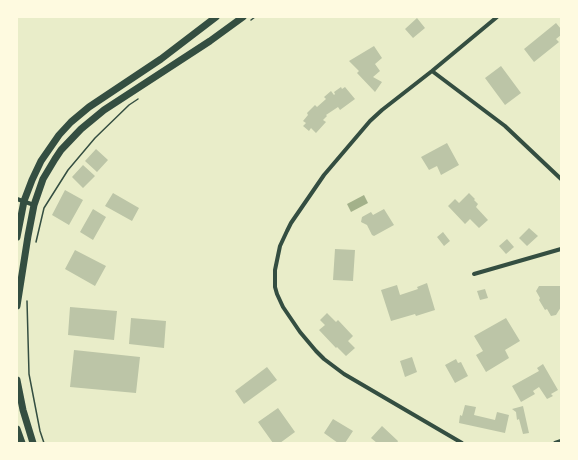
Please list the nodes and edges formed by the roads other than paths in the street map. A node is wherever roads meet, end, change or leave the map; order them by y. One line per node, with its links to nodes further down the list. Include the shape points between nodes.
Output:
1 (216, 17): 6 (street, via 71,122 41,161)
2 (243, 17): 7 (street, via 104,110 80,129 54,159 43,179)
3 (497, 17): 4 (street)
4 (432, 72): 5 (street, via 505,126); 17 (street, via 373,118 324,175 285,234 278,254 275,280 277,294 283,307 300,332 324,359 344,374)
5 (561, 179)
6 (21, 200): 7 (street); 8 (street)
7 (34, 205): 11 (street)
8 (17, 237)
9 (561, 249): 10 (street)
10 (474, 274)
11 (17, 306)
12 (17, 380): 16 (street)
13 (17, 429): 15 (street)
14 (561, 441): 18 (street)
15 (22, 443)
16 (33, 443)
17 (462, 443)
18 (555, 443)

